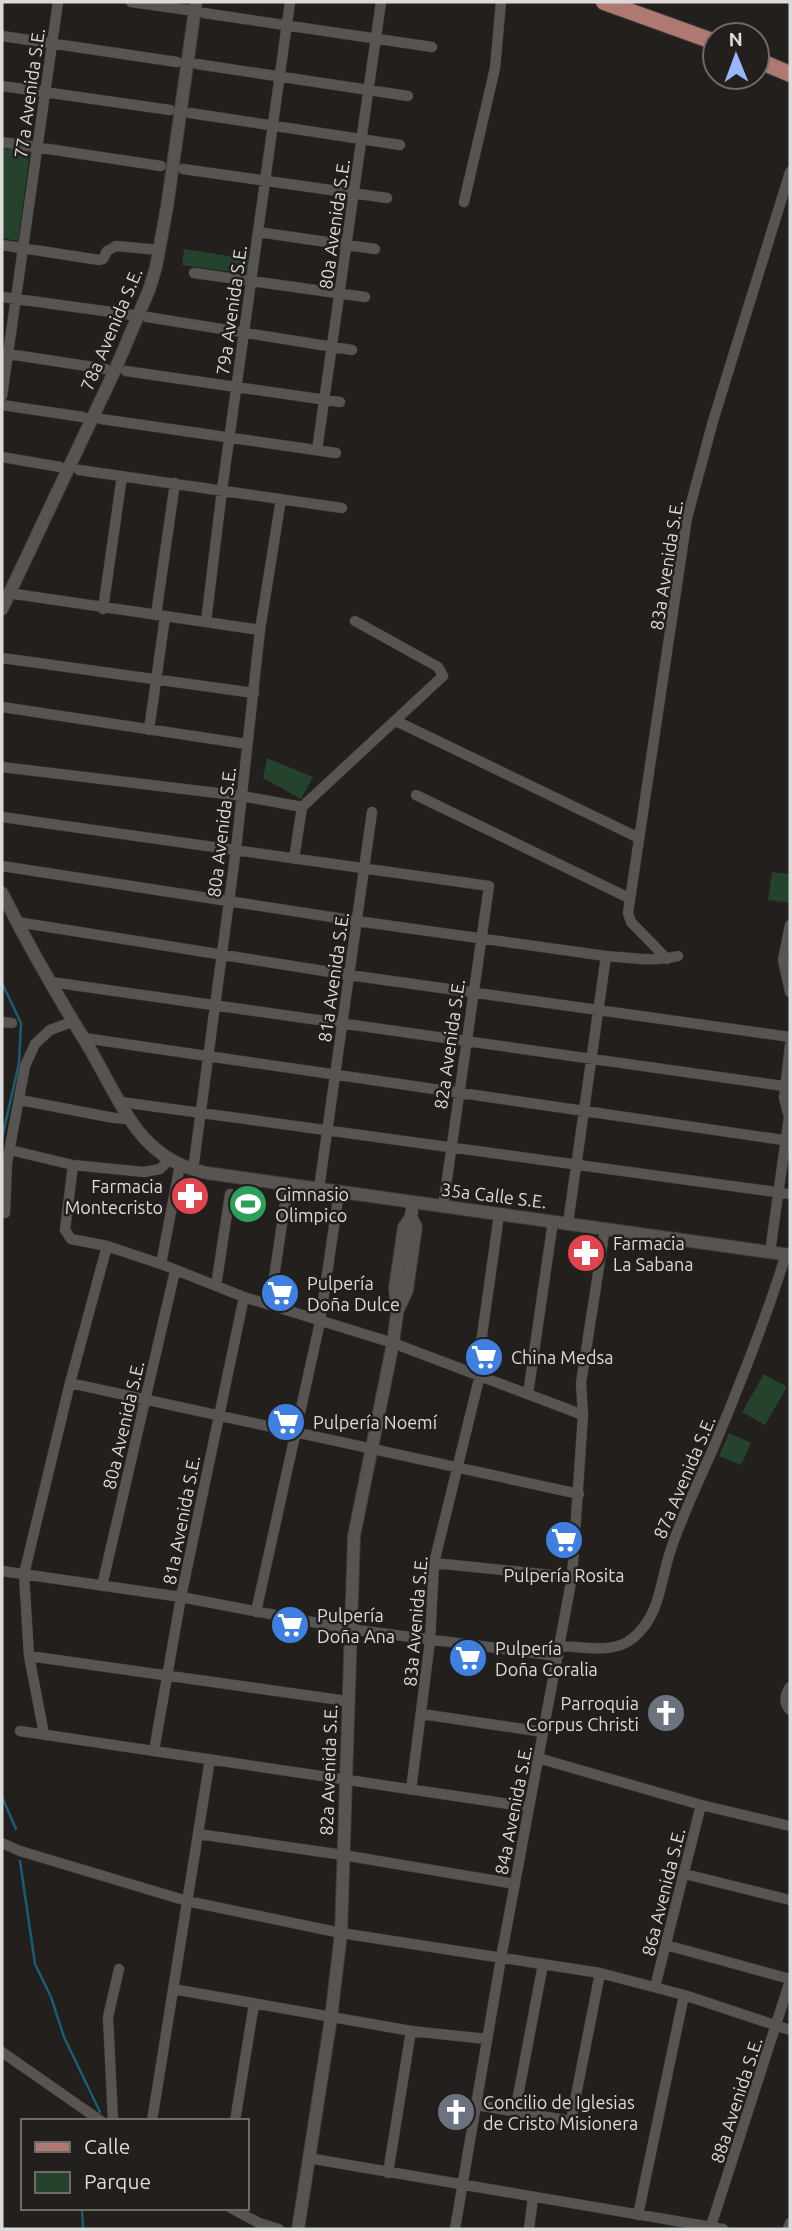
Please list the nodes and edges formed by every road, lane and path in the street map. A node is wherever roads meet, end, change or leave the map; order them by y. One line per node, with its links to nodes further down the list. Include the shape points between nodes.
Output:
1 (58, 2): 13 (street, 77a Avenida S.E.)
2 (131, 2): 7 (street)
3 (290, 2): 9 (street, 79a Avenida S.E.)
4 (381, 2): 12 (street, 80a Avenida S.E.)
5 (501, 2): 37 (street, via 495,68)
6 (604, 2): 11 (main road)
7 (192, 6): 43 (street, 78a Avenida S.E.)
8 (204, 13): 9 (street)
9 (286, 25): 12 (street); 19 (street, 79a Avenida S.E.)
10 (2, 36): 13 (street)
11 (701, 37)
12 (376, 38): 14 (street); 21 (street, 80a Avenida S.E.)
13 (52, 43): 15 (street); 22 (street, 77a Avenida S.E.)
14 (432, 47)
15 (177, 62)
16 (197, 64): 19 (street)
17 (771, 66): 18 (main road)
18 (790, 73)
19 (279, 76): 21 (street); 26 (street, 79a Avenida S.E.)
20 (2, 86): 22 (street)
21 (369, 89): 23 (street); 27 (street, 80a Avenida S.E.)
22 (45, 92): 24 (street); 30 (street, 77a Avenida S.E.)
23 (408, 96)
24 (170, 110)
25 (190, 113): 26 (street)
26 (273, 125): 27 (street); 34 (street, 79a Avenida S.E.)
27 (362, 139): 29 (street); 35 (street, 80a Avenida S.E.)
28 (2, 142): 30 (street)
29 (400, 145)
30 (37, 148): 31 (street); 41 (street, 77a Avenida S.E.)
31 (161, 166)
32 (183, 169): 34 (street)
33 (790, 172): 96 (street, 83a Avenida S.E., via 687,518)
34 (265, 180): 35 (street); 38 (street, 79a Avenida S.E.)
35 (354, 194): 36 (street); 39 (street, 80a Avenida S.E.)
36 (387, 198)
37 (464, 202)
38 (258, 232): 39 (street); 45 (street, 79a Avenida S.E.)
39 (346, 244): 42 (street); 46 (street, 80a Avenida S.E.)
40 (2, 245): 41 (street)
41 (23, 248): 43 (street, via 99,260 116,246); 49 (street, 77a Avenida S.E.)
42 (375, 248)
43 (159, 250): 76 (street, 78a Avenida S.E., via 140,316 70,468)
44 (194, 273): 45 (street)
45 (251, 281): 46 (street); 52 (street, 79a Avenida S.E.)
46 (340, 294): 48 (street); 53 (street, 80a Avenida S.E.)
47 (2, 297): 49 (street)
48 (365, 297)
49 (16, 299): 50 (street); 55 (street, 77a Avenida S.E.)
50 (134, 315)
51 (147, 317): 52 (street)
52 (243, 333): 53 (street); 58 (street, 79a Avenida S.E.)
53 (332, 347): 54 (street); 60 (street, 80a Avenida S.E.)
54 (352, 350)
55 (5, 353): 56 (street); 59 (street, 77a Avenida S.E.)
56 (106, 369)
57 (126, 371): 58 (street)
58 (236, 386): 60 (street); 65 (street, 79a Avenida S.E.)
59 (2, 396)
60 (324, 400): 61 (street); 66 (street, 80a Avenida S.E.)
61 (340, 402)
62 (2, 405): 63 (street)
63 (83, 417)
64 (101, 419): 65 (street)
65 (229, 437): 66 (street); 73 (street, 79a Avenida S.E.)
66 (317, 450): 67 (street)
67 (336, 453)
68 (2, 457): 69 (street)
69 (60, 467)
70 (79, 470): 71 (street)
71 (122, 476): 72 (street); 78 (street)
72 (175, 483): 73 (street); 79 (street)
73 (222, 490): 74 (street); 81 (street, 79a Avenida S.E.)
74 (281, 499): 75 (street); 82 (street, 80a Avenida S.E.)
75 (342, 508)
76 (5, 593): 77 (street, 78a Avenida S.E.); 78 (street)
77 (2, 609)
78 (103, 609): 79 (street)
79 (160, 616): 81 (street); 84 (street)
80 (355, 621): 87 (street, via 442,672 440,681)
81 (206, 622): 82 (street)
82 (260, 630): 85 (street, 80a Avenida S.E.)
83 (2, 659): 84 (street)
84 (156, 679): 85 (street); 88 (street)
85 (254, 693): 89 (street, 80a Avenida S.E.)
86 (2, 707): 88 (street)
87 (396, 721): 93 (street); 96 (street)
88 (149, 730): 89 (street)
89 (246, 744): 92 (street, 80a Avenida S.E.)
90 (2, 767): 92 (street)
91 (416, 795): 102 (street)
92 (242, 796): 93 (street); 97 (street, 80a Avenida S.E.)
93 (302, 807): 98 (street)
94 (372, 812): 100 (street, 81a Avenida S.E.)
95 (2, 817): 97 (street)
96 (639, 838): 102 (street, 83a Avenida S.E.)
97 (236, 849): 98 (street); 103 (street, 80a Avenida S.E.)
98 (294, 859): 100 (street)
99 (2, 866): 103 (street)
100 (364, 869): 104 (street, 81a Avenida S.E.); 107 (street, 82a Avenida S.E., via 489,886)
101 (2, 893): 105 (street)
102 (629, 898): 111 (street, 83a Avenida S.E., via 631,922)
103 (229, 900): 104 (street); 108 (street, 80a Avenida S.E.)
104 (357, 921): 107 (street); 112 (street, 81a Avenida S.E.)
105 (17, 922): 108 (street); 113 (street)
106 (790, 925): 115 (street, via 783,960)
107 (481, 939): 109 (street); 114 (street, 82a Avenida S.E.)
108 (221, 953): 112 (street); 116 (street, 80a Avenida S.E.)
109 (606, 956): 111 (street); 117 (street)
110 (678, 956): 111 (street)
111 (667, 959)
112 (349, 975): 114 (street); 119 (street, 81a Avenida S.E.)
113 (51, 982): 116 (street); 118 (street)
114 (474, 992): 117 (street); 122 (street, 82a Avenida S.E.)
115 (790, 992)
116 (214, 1006): 119 (street); 124 (street, 80a Avenida S.E.)
117 (598, 1010): 120 (street); 125 (street)
118 (72, 1022): 121 (street); 129 (street, via 50,1030 35,1044 25,1066)
119 (342, 1024): 122 (street); 126 (street, 81a Avenida S.E.)
120 (790, 1037)
121 (84, 1038): 124 (street); 130 (street)
122 (467, 1042): 125 (street); 128 (street, 82a Avenida S.E.)
123 (790, 1045): 127 (street)
124 (207, 1057): 126 (street); 132 (street, 80a Avenida S.E.)
125 (592, 1059): 127 (street); 131 (street)
126 (335, 1075): 128 (street); 135 (street, 81a Avenida S.E.)
127 (788, 1086): 133 (street, via 785,1109)
128 (460, 1093): 131 (street); 137 (street, 82a Avenida S.E.)
129 (20, 1100): 134 (street); 138 (street)
130 (121, 1102): 132 (street); 134 (street)
131 (584, 1110): 136 (street); 140 (street)
132 (200, 1111): 135 (street); 142 (street, 80a Avenida S.E.)
133 (789, 1117): 136 (street)
134 (130, 1119): 142 (street, via 147,1142)
135 (327, 1129): 137 (street); 144 (street, 81a Avenida S.E.)
136 (787, 1140): 146 (street)
137 (452, 1146): 140 (street); 150 (street, 82a Avenida S.E.)
138 (10, 1150): 139 (street); 141 (street)
139 (4, 1164): 151 (street)
140 (577, 1164): 146 (street); 154 (street)
141 (73, 1165): 142 (street, via 144,1172); 156 (street, via 65,1230 71,1239)
142 (180, 1165): 143 (street, 35a Calle S.E.); 159 (street, 80a Avenida S.E.)
143 (288, 1184): 144 (street, 35a Calle S.E.); 163 (street)
144 (319, 1189): 145 (street, 35a Calle S.E.)
145 (339, 1192): 149 (street, 35a Calle S.E.); 164 (street)
146 (778, 1192): 148 (street); 157 (street)
147 (230, 1194): 161 (street)
148 (790, 1194)
149 (413, 1202): 150 (street, 35a Calle S.E.); 165 (street, 82a Avenida S.E., via 411,1217 416,1227 409,1278)
150 (443, 1207): 152 (street, 35a Calle S.E.)
151 (5, 1213)
152 (499, 1215): 153 (street, 35a Calle S.E.); 166 (street)
153 (553, 1221): 154 (street, 35a Calle S.E.); 169 (street)
154 (568, 1223): 155 (street, 35a Calle S.E.)
155 (605, 1228): 157 (street, 35a Calle S.E.); 171 (street, 84a Avenida S.E., via 581,1383)
156 (107, 1247): 159 (street); 168 (street)
157 (771, 1252): 158 (street, 35a Calle S.E.)
158 (788, 1255): 186 (street, 87a Avenida S.E., via 670,1552 652,1615 631,1641)
159 (161, 1265): 160 (street)
160 (175, 1271): 161 (street); 170 (street, 80a Avenida S.E.)
161 (216, 1286): 162 (street)
162 (244, 1297): 163 (street); 172 (street, 81a Avenida S.E.)
163 (270, 1304): 164 (street)
164 (320, 1322): 165 (street); 173 (street)
165 (393, 1343): 167 (street); 174 (street, 82a Avenida S.E.)
166 (479, 1357)
167 (480, 1375): 169 (street); 175 (street, 83a Avenida S.E.)
168 (70, 1383): 170 (street); 179 (street)
169 (528, 1394): 171 (street)
170 (145, 1400): 172 (street); 181 (street, 80a Avenida S.E.)
171 (583, 1415): 176 (street, 84a Avenida S.E.)
172 (218, 1416): 173 (street); 182 (street, 81a Avenida S.E.)
173 (295, 1432): 174 (street); 183 (street)
174 (371, 1449): 175 (street); 184 (street, 82a Avenida S.E., via 354,1536)
175 (456, 1467): 176 (street); 177 (street, 83a Avenida S.E.)
176 (579, 1494): 180 (street, 84a Avenida S.E.)
177 (434, 1563): 180 (street); 185 (street, 83a Avenida S.E.)
178 (2, 1571): 179 (street, 87a Avenida S.E.)
179 (24, 1574): 181 (street, 87a Avenida S.E.); 187 (street)
180 (572, 1577): 186 (street, 84a Avenida S.E.)
181 (102, 1586): 182 (street, 87a Avenida S.E.)
182 (181, 1597): 183 (street, 87a Avenida S.E.); 188 (street, 81a Avenida S.E.)
183 (256, 1612): 184 (street, 87a Avenida S.E.)
184 (349, 1629): 185 (street, 87a Avenida S.E.); 190 (street, 82a Avenida S.E.)
185 (430, 1641): 186 (street, 87a Avenida S.E.); 192 (street, 83a Avenida S.E.)
186 (559, 1651): 194 (street, 84a Avenida S.E.)
187 (29, 1656): 188 (street); 195 (street)
188 (168, 1674): 190 (street); 196 (street, 81a Avenida S.E.)
189 (790, 1687): 191 (street, via 785,1699)
190 (347, 1701): 199 (street, 82a Avenida S.E.)
191 (790, 1710)
192 (422, 1714): 194 (street); 200 (street, 83a Avenida S.E.)
193 (20, 1731): 195 (street)
194 (543, 1732): 197 (street, 84a Avenida S.E.)
195 (44, 1734): 196 (street)
196 (154, 1751): 198 (street)
197 (538, 1758): 201 (street); 202 (street, 84a Avenida S.E.)
198 (210, 1759): 199 (street); 204 (street)
199 (345, 1780): 200 (street); 206 (street, 82a Avenida S.E.)
200 (411, 1790): 202 (street)
201 (701, 1805): 203 (street); 207 (street, 86a Avenida S.E.)
202 (529, 1807): 208 (street, 84a Avenida S.E.)
203 (790, 1826)
204 (198, 1834): 206 (street); 210 (street)
205 (2, 1843): 210 (street)
206 (343, 1855): 208 (street); 211 (street, 82a Avenida S.E.)
207 (685, 1874): 209 (street); 212 (street, 86a Avenida S.E.)
208 (515, 1884): 213 (street, 84a Avenida S.E.)
209 (790, 1900)
210 (187, 1901): 211 (street); 219 (street)
211 (341, 1933): 213 (street); 222 (street, 82a Avenida S.E.)
212 (666, 1945): 217 (street); 218 (street, 86a Avenida S.E.)
213 (501, 1958): 214 (street); 226 (street, 84a Avenida S.E.)
214 (543, 1964): 216 (street); 229 (street)
215 (119, 1969): 231 (street, via 108,2017)
216 (600, 1973): 218 (street); 229 (street, via 571,2121)
217 (790, 1980): 223 (street, 88a Avenida S.E.)
218 (655, 1987): 220 (street)
219 (173, 1989): 221 (street); 232 (street)
220 (684, 1995): 223 (street); 239 (street)
221 (254, 2004): 222 (street); 233 (street)
222 (331, 2018): 224 (street); 234 (street, 82a Avenida S.E.)
223 (777, 2026): 225 (street); 241 (street, 88a Avenida S.E.)
224 (411, 2031): 226 (street); 235 (street)
225 (790, 2031)
226 (487, 2039): 228 (street, 84a Avenida S.E.)
227 (2, 2052): 230 (street)
228 (476, 2105): 229 (street); 236 (street, 84a Avenida S.E.)
229 (516, 2112)
230 (98, 2119)
231 (113, 2119)
232 (152, 2119)
233 (235, 2119)
234 (309, 2158): 235 (street); 243 (street, 82a Avenida S.E.)
235 (388, 2173): 236 (street)
236 (462, 2186): 237 (street); 244 (street, 84a Avenida S.E.)
237 (533, 2197): 239 (street); 245 (street)
238 (234, 2210): 242 (street)
239 (638, 2215): 241 (street)
240 (790, 2223): 247 (street)
241 (710, 2228): 246 (street)
242 (279, 2229)
243 (298, 2229)
244 (455, 2229)
245 (529, 2229)
246 (723, 2229)
247 (788, 2229)

